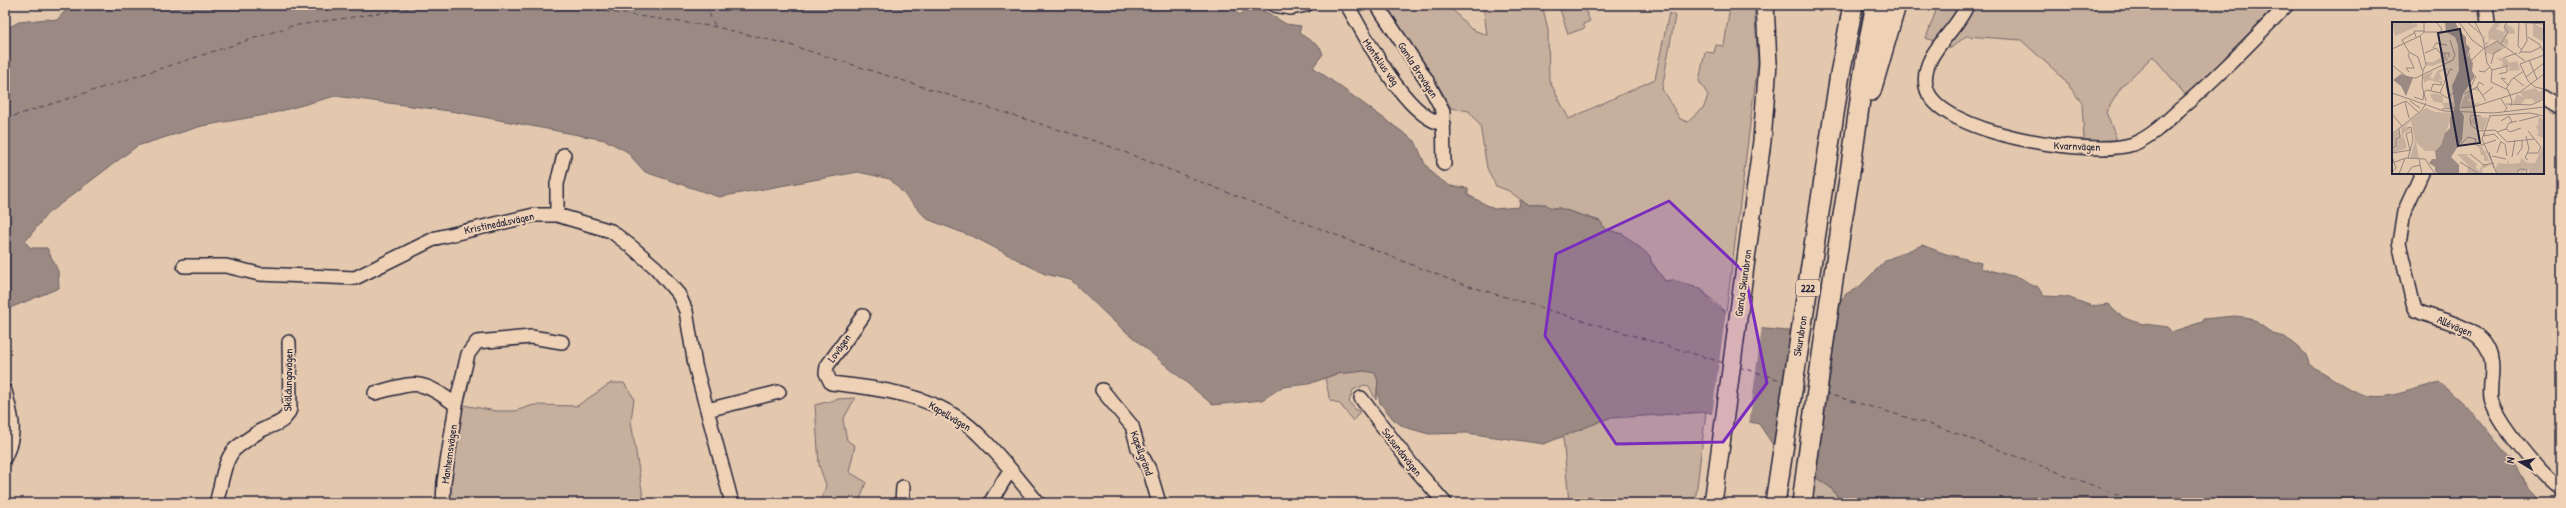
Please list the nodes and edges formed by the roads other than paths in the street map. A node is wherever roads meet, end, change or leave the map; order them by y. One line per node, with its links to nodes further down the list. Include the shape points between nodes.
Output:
1 (1274, 5): 2 (street, via 1292,8)
2 (1306, 5)
3 (1347, 5): 16 (street, Montelius väg, via 1388,76 1428,120)
4 (1376, 5): 16 (street, Gamla Brovägen, via 1435,95 1443,111)
5 (1765, 5): 46 (main road, Gamla Skurubron, via 1768,63 1762,141)
6 (1853, 5): 37 (highway, Skurubron / 222, via 1840,74)
7 (1876, 5): 13 (highway, 222)
8 (1896, 5): 13 (highway)
9 (1968, 5): 10 (street, Kvarnvägen, via 1932,57 1928,68 1926,86 1930,98 1937,106 1966,122 2032,142 2114,147 2132,144 2151,134 2225,69)
10 (2287, 5)
11 (2486, 5): 12 (street)
12 (2488, 22)
13 (1868, 78): 47 (highway, 222, via 1834,264)
14 (2544, 98): 15 (street)
15 (2561, 108)
16 (1444, 124): 18 (street, Gamla Brovägen)
17 (564, 156): 20 (street, via 557,184)
18 (1444, 164)
19 (2422, 174): 36 (street, Allévägen, via 2404,212 2399,242 2416,310 2469,329 2482,339 2492,360 2491,398 2497,414 2536,467)
20 (557, 215): 21 (street, Kristinedalsvägen, via 534,215 436,238 354,278 259,274 226,266); 32 (street, Kristinedalsvägen, via 610,231 656,268 679,295 686,311 695,365)
21 (184, 266)
22 (863, 316): 25 (street, Lovägen, via 827,366 826,373)
23 (289, 342): 38 (street, Sköldungavägen, via 288,416 284,421 260,430 230,455)
24 (562, 342): 31 (street, Manhemsvägen, via 531,337 477,342 468,354)
25 (831, 383): 34 (street, Kapellvägen, via 900,393 932,403 978,433)
26 (1102, 390): 44 (street, Kapellgränd, via 1132,426 1138,448 1149,469)
27 (5, 391): 33 (street, via 14,425 12,441)
28 (780, 392): 32 (street)
29 (375, 393): 31 (street, via 414,384 432,387)
30 (1361, 398): 45 (street, Solsundavägen, via 1416,470)
31 (456, 405): 39 (street, Manhemsvägen)
32 (707, 410): 40 (street, Kristinedalsvägen)
33 (5, 457)
34 (1010, 470): 42 (street); 43 (street, Kapellvägen)
35 (903, 487): 41 (street)
36 (2561, 490)
37 (1775, 502)
38 (216, 503)
39 (443, 503)
40 (732, 503)
41 (902, 503)
42 (990, 503)
43 (1038, 503)
44 (1158, 503)
45 (1445, 503)
46 (1713, 503)
47 (1802, 503)

